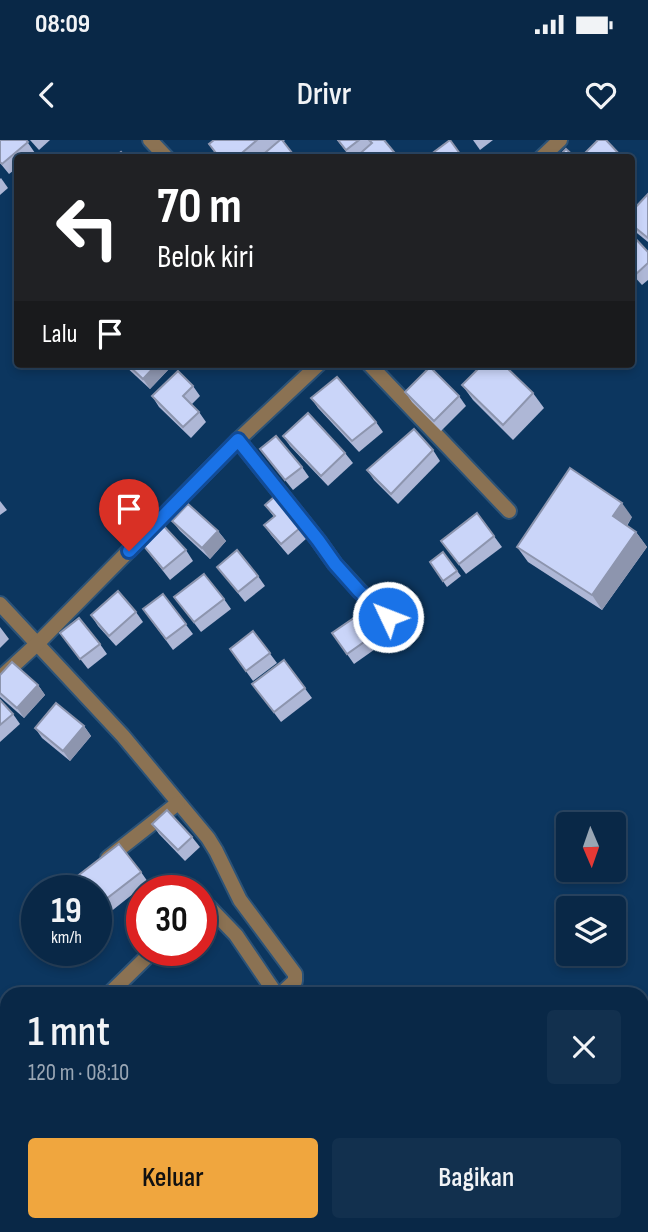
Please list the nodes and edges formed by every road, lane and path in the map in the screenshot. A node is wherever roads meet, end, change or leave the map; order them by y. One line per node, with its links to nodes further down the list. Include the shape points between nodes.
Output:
1 (150, 140): 3 (street)
2 (560, 140): 4 (street)
3 (163, 154)
4 (545, 154)
5 (315, 368): 7 (street)
6 (373, 368): 8 (street)
7 (238, 440): 10 (street, via 335,564); 11 (street)
8 (509, 511)
9 (0, 604): 11 (street)
10 (388, 617)
11 (38, 643): 12 (street); 13 (street)
12 (0, 678)
13 (178, 803): 14 (street); 19 (street, via 208,838 240,900 295,974 295,981)
14 (102, 864)
15 (217, 915): 18 (street)
16 (138, 966): 17 (street)
17 (116, 987)
18 (273, 987)
19 (287, 987)

